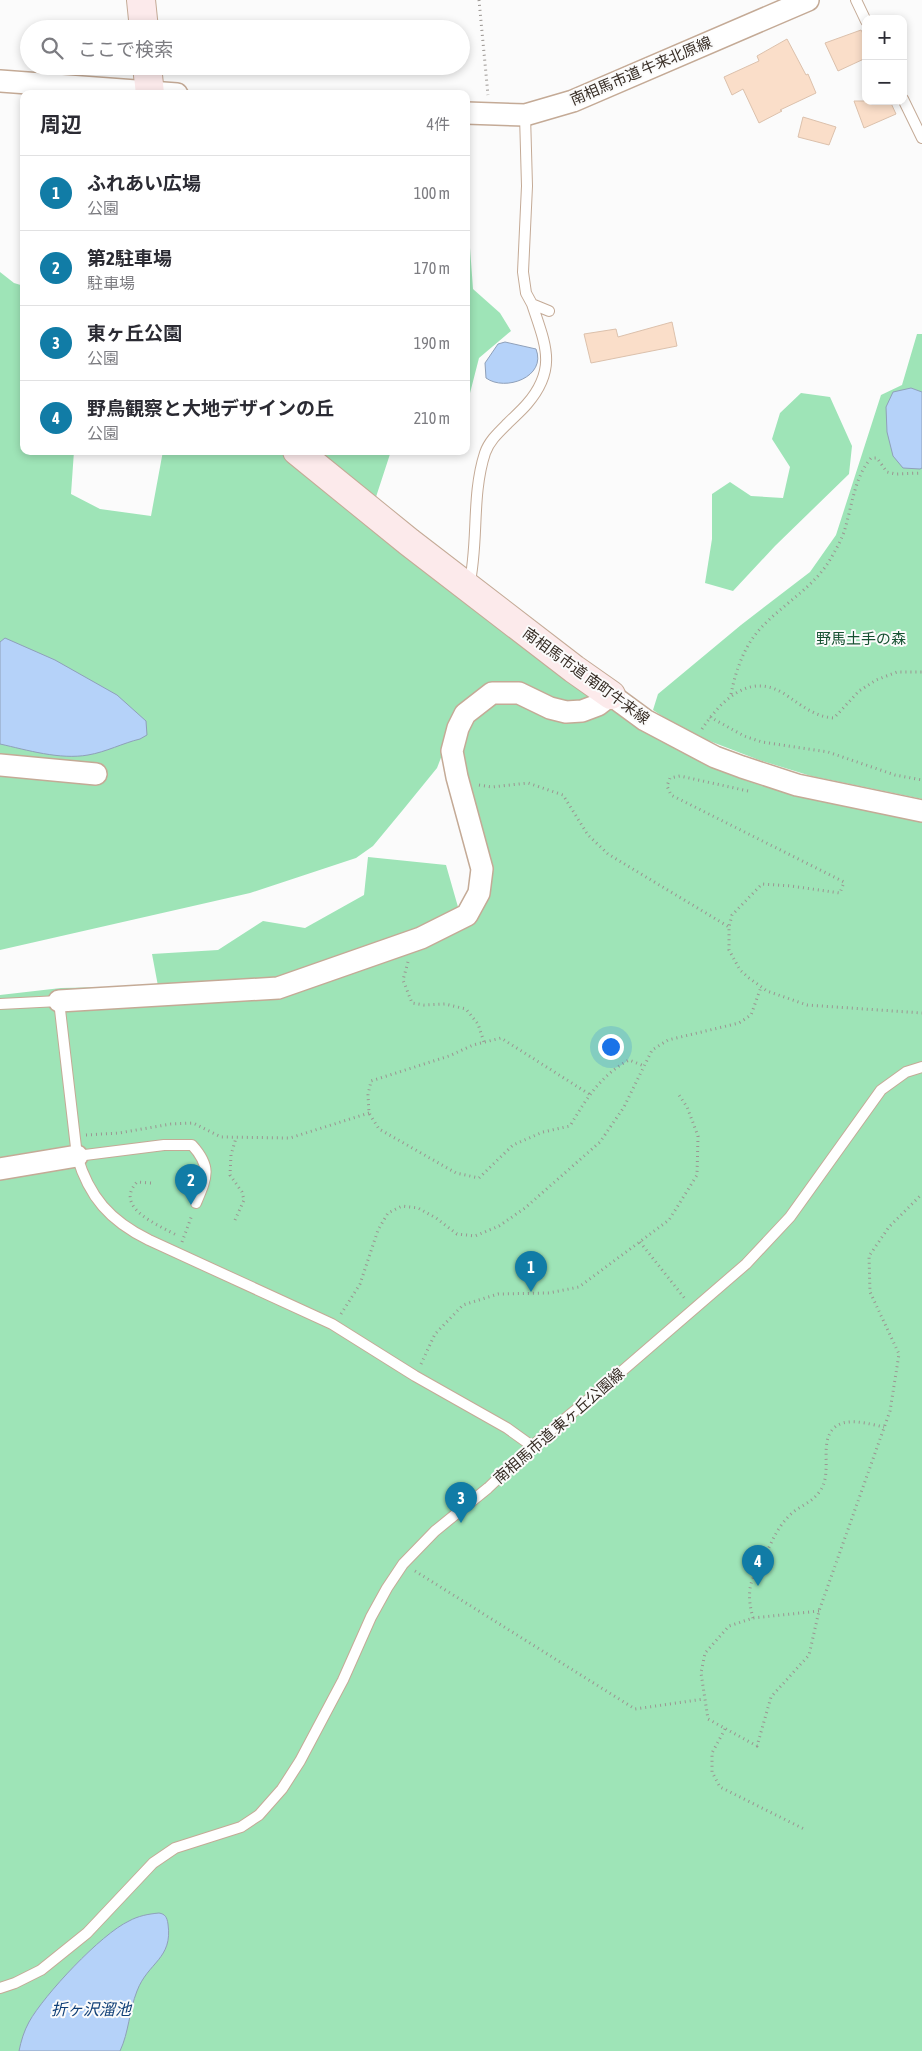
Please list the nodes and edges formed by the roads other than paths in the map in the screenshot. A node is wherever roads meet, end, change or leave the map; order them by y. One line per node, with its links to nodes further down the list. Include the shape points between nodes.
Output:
1 (141, 0): 5 (street)
2 (808, 0): 11 (street, 南相馬市道 牛来北原線, via 573,101)
3 (856, 0): 4 (lane)
4 (863, 15)
5 (143, 20)
6 (0, 81): 7 (street)
7 (149, 84): 8 (street)
8 (166, 90)
9 (906, 105): 12 (lane)
10 (470, 113): 11 (street, 南相馬市道 牛来北原線)
11 (525, 115): 13 (lane, via 527,186 523,272 526,292)
12 (922, 138)
13 (532, 304): 14 (lane); 16 (lane, via 546,352 546,372 527,404 492,439 485,452 477,492)
14 (549, 311)
15 (302, 455): 16 (street, 南相馬市道 南町牛来線)
16 (469, 587): 17 (street, 南相馬市道 南町牛来線)
17 (611, 695): 20 (street, 南相馬市道 南町牛来線, via 646,720 724,760 797,785); 21 (street, via 598,705 566,712 519,693 492,693 465,714 452,750 482,869 479,893 467,915 416,940 278,988)
18 (0, 765): 19 (street)
19 (96, 774)
20 (922, 810)
21 (60, 1001): 22 (lane); 24 (lane)
22 (0, 1004)
23 (922, 1067): 27 (lane, 南相馬市道 東ヶ丘公園線, via 906,1072 881,1090 790,1217 746,1264)
24 (75, 1146): 25 (street); 26 (lane, via 192,1145 207,1168); 27 (lane, via 81,1172 99,1202 128,1230 332,1324)
25 (0, 1169)
26 (196, 1203)
27 (532, 1446): 28 (lane, 南相馬市道 東ヶ丘公園線, via 488,1488 435,1531 403,1564 371,1617 343,1680 300,1761 282,1789 259,1815 242,1827 175,1848 153,1863 87,1933 40,1970)
28 (0, 1988)

